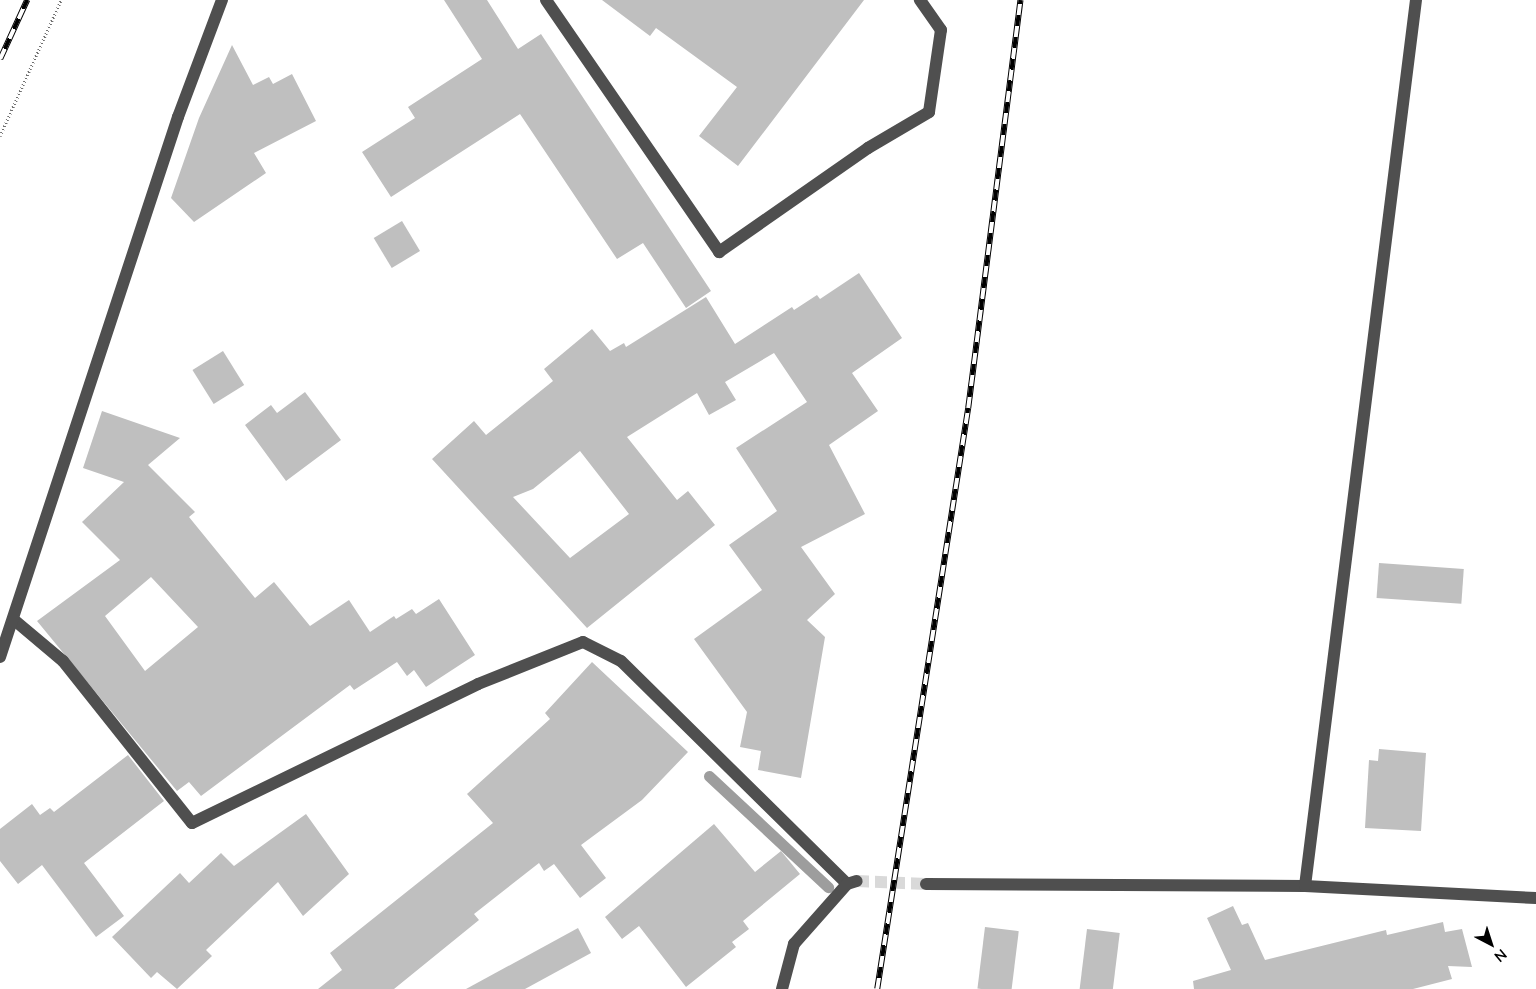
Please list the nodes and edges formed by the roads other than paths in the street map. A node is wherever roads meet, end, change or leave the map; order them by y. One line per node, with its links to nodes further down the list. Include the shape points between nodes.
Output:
1 (222, 0): 5 (street, via 178,117)
2 (546, 0): 3 (street, via 719,252 868,148 929,112 941,30)
3 (920, 0)
4 (1416, 0): 8 (street)
5 (13, 619): 6 (street); 10 (street, via 63,661 192,823 478,684 583,642 621,661 852,883 794,944)
6 (0, 657)
7 (926, 884): 8 (street)
8 (1305, 886): 9 (street)
9 (1536, 898)
10 (782, 989)

